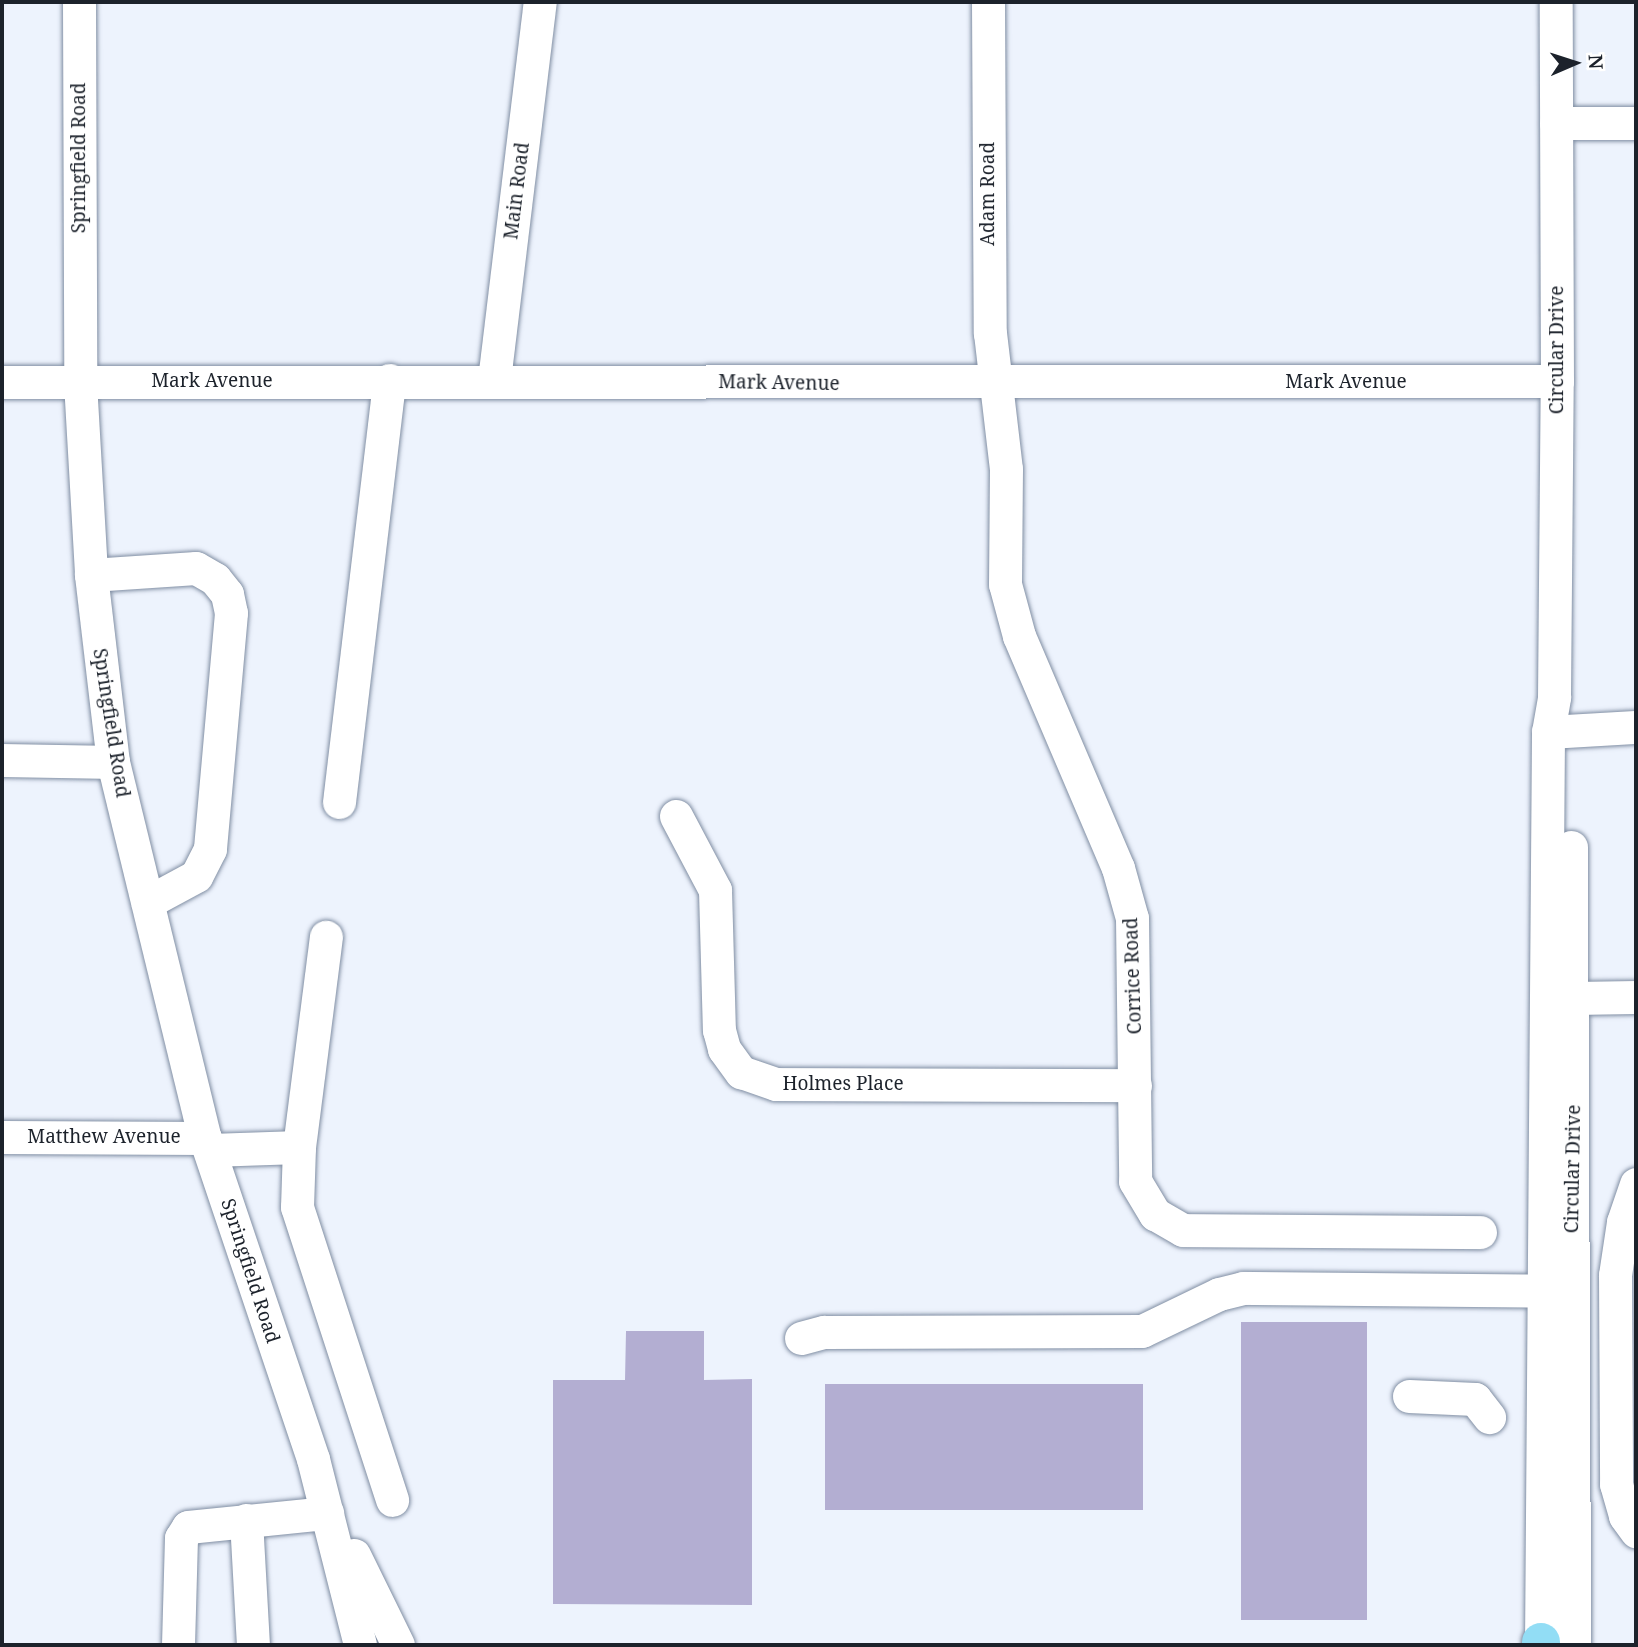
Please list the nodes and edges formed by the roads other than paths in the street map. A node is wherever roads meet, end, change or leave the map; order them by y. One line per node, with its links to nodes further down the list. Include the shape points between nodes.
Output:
1 (79, 2): 11 (street, Springfield Road)
2 (540, 2): 8 (street, Main Road)
3 (988, 2): 12 (street, Adam Road, via 988,287)
4 (1556, 2): 5 (street, Circular Drive)
5 (1556, 123): 6 (street); 9 (street, Circular Drive)
6 (1636, 123)
7 (389, 380): 8 (street, Mark Avenue); 11 (street, Mark Avenue); 18 (street)
8 (494, 380): 12 (street, Mark Avenue)
9 (1557, 381): 12 (street, Mark Avenue); 15 (street, Circular Drive, via 1554,698 1563,709)
10 (2, 382): 11 (street, Mark Avenue)
11 (80, 382): 13 (street, Springfield Road)
12 (997, 385): 24 (street, Corrice Road, via 1006,469 1009,608 1127,895 1135,950)
13 (91, 575): 17 (street, Springfield Road); 20 (street, via 196,568 215,579 227,594 231,613 210,849 196,876)
14 (1636, 727): 15 (street)
15 (1558, 731): 23 (street, Circular Drive); 30 (street, Circular Drive)
16 (2, 760): 17 (street)
17 (113, 762): 20 (street, Springfield Road)
18 (339, 802)
19 (676, 816): 24 (street, Holmes Place, via 715,890 719,1030 724,1049 741,1072 776,1084)
20 (148, 902): 26 (street, Springfield Road)
21 (326, 937): 27 (street)
22 (1636, 997): 23 (street)
23 (1574, 998): 30 (street, Circular Drive)
24 (1135, 1085): 29 (street, Corrice Road, via 1135,1181 1154,1214 1169,1225 1206,1232)
25 (2, 1137): 26 (street, Matthew Avenue)
26 (207, 1144): 27 (street, Matthew Avenue); 34 (street, Springfield Road)
27 (299, 1147): 35 (street, via 297,1207)
28 (1636, 1184): 38 (street, via 1623,1222 1615,1275 1616,1484 1625,1516)
29 (1480, 1231)
30 (1558, 1290): 31 (street, via 1243,1288 1219,1294 1142,1331 824,1332); 39 (street, Circular Drive)
31 (801, 1338)
32 (1409, 1396): 33 (street, via 1475,1399)
33 (1489, 1417)
34 (313, 1459): 36 (street, Springfield Road); 43 (street, Springfield Road, via 366,1584)
35 (391, 1500)
36 (327, 1513): 37 (street); 42 (street, Springfield Road)
37 (246, 1520): 40 (street, via 195,1525 181,1538); 41 (street)
38 (1636, 1531)
39 (1549, 1644)
40 (178, 1645)
41 (253, 1645)
42 (360, 1645)
43 (398, 1645)

